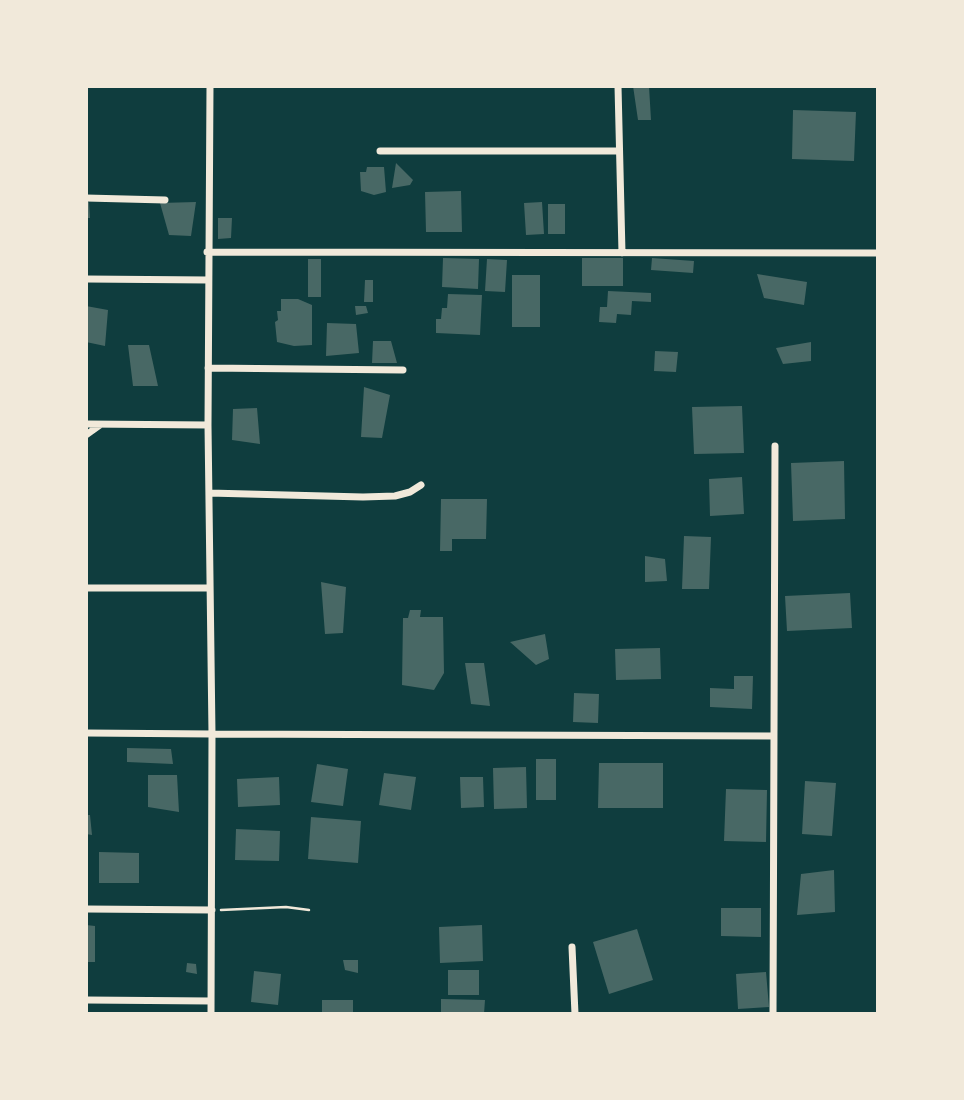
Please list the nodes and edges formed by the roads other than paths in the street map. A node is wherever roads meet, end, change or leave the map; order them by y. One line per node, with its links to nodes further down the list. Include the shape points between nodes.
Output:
1 (210, 86): 7 (street)
2 (618, 86): 4 (street)
3 (380, 151): 4 (street)
4 (619, 151): 8 (street)
5 (86, 198): 6 (street)
6 (165, 200)
7 (207, 252): 8 (street); 11 (street)
8 (622, 253): 9 (street)
9 (878, 253)
10 (86, 279): 11 (street)
11 (208, 280): 12 (street)
12 (208, 368): 13 (street); 16 (street)
13 (403, 370)
14 (86, 424): 15 (street)
15 (101, 424): 16 (street); 17 (street)
16 (208, 425): 20 (street)
17 (86, 435)
18 (775, 446): 25 (street)
19 (421, 485): 20 (street, via 395,496)
20 (208, 493): 22 (street)
21 (86, 588): 22 (street)
22 (210, 588): 24 (street)
23 (86, 733): 24 (street)
24 (212, 734): 25 (street); 27 (street)
25 (773, 736): 33 (street)
26 (86, 909): 27 (street)
27 (212, 910): 30 (street)
28 (572, 947): 32 (street)
29 (86, 1000): 30 (street)
30 (211, 1001): 31 (street)
31 (211, 1014)
32 (575, 1014)
33 (774, 1014)

